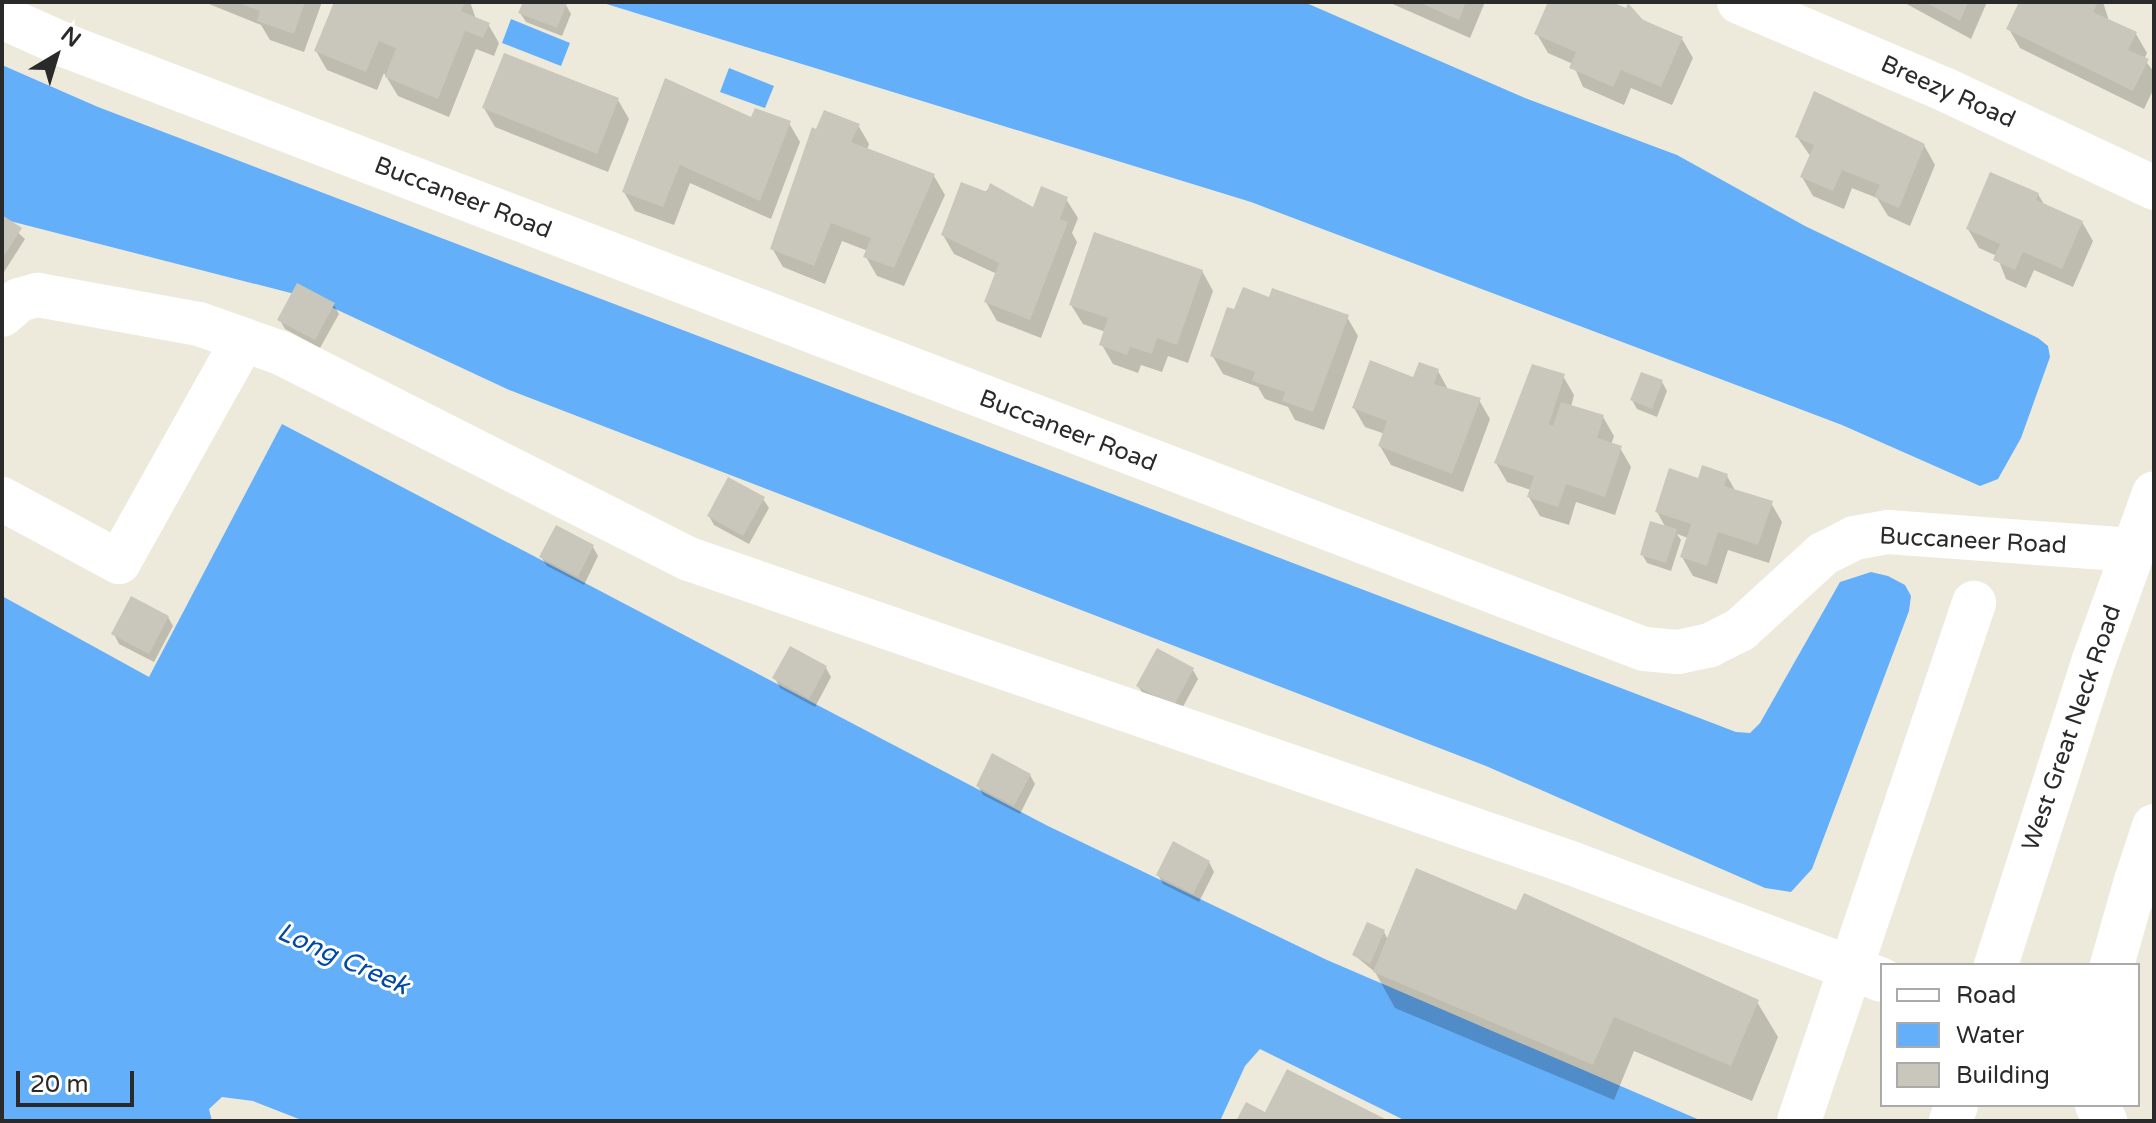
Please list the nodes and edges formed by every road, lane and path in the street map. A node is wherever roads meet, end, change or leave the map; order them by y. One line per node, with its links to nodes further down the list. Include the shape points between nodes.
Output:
1 (1739, 2): 3 (street, Breezy Road, via 1946,90)
2 (2, 17): 8 (street, Buccaneer Road, via 1644,649 1678,652 1710,645 1740,630 1823,554 1854,538 1888,532)
3 (2154, 188)
4 (2, 315): 5 (street, via 19,300 38,295 157,315)
5 (243, 340): 7 (street, via 119,562); 14 (street, via 281,353 689,559 1571,863)
6 (2154, 493): 8 (street, West Great Neck Road)
7 (2, 499)
8 (2132, 550): 12 (street, West Great Neck Road)
9 (1974, 603): 14 (street)
10 (2154, 826): 11 (street)
11 (2145, 883): 13 (street)
12 (1997, 963)
13 (2113, 963)
14 (1866, 974): 15 (street)
15 (1799, 1121)

